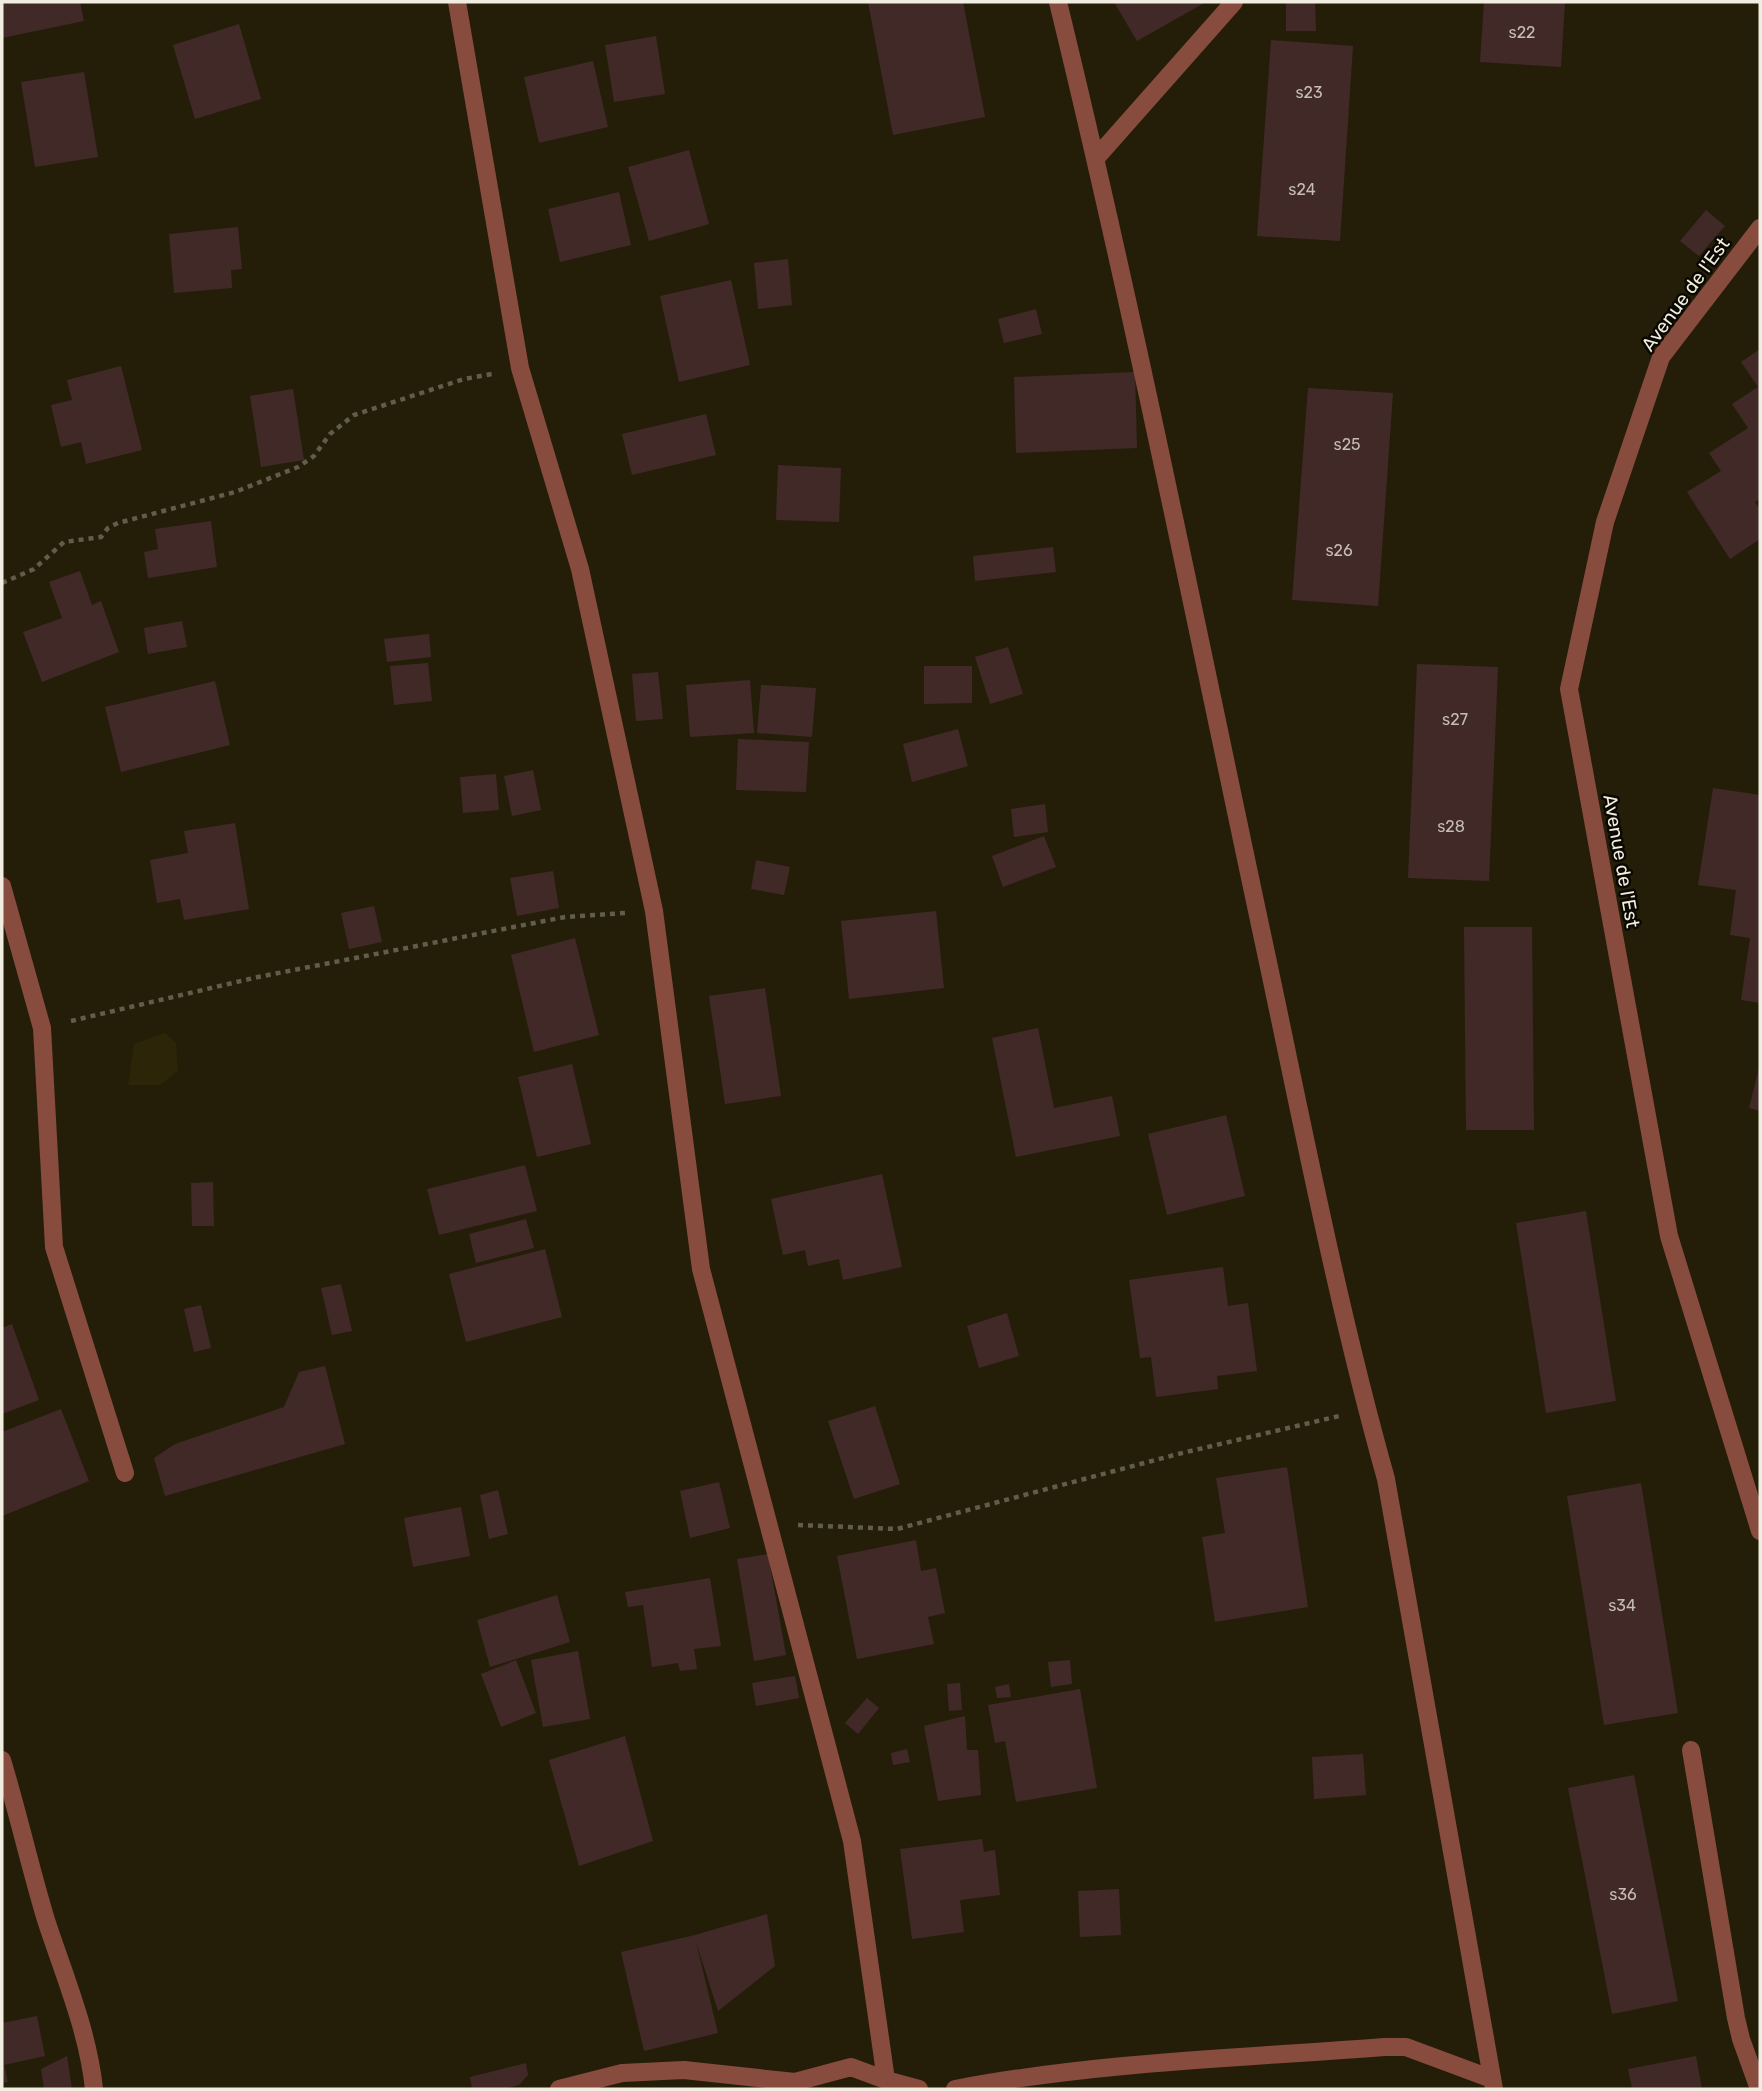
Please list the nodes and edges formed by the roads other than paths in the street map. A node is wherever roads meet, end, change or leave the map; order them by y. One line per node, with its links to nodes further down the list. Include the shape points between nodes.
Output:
1 (457, 2): 11 (street, via 520,368 580,569 654,911 701,1269 852,1841)
2 (1058, 2): 4 (street)
3 (1234, 2): 4 (street)
4 (1096, 158): 12 (street, via 1288,1058 1386,1479)
5 (1760, 228): 8 (street, Avenue de l'Est, via 1661,357 1605,522 1569,689 1669,1236)
6 (2, 886): 7 (street, via 42,1028 54,1247)
7 (125, 1474)
8 (1760, 1531)
9 (1691, 1750): 17 (street, via 1736,2018)
10 (2, 1760): 13 (street, via 91,2060)
11 (886, 2080): 14 (street, via 851,2067 795,2082 684,2070 622,2073); 15 (street)
12 (1493, 2084): 16 (street, via 1406,2047 1384,2047 1030,2076)
13 (94, 2089)
14 (559, 2089)
15 (919, 2089)
16 (955, 2089)
17 (1759, 2089)

